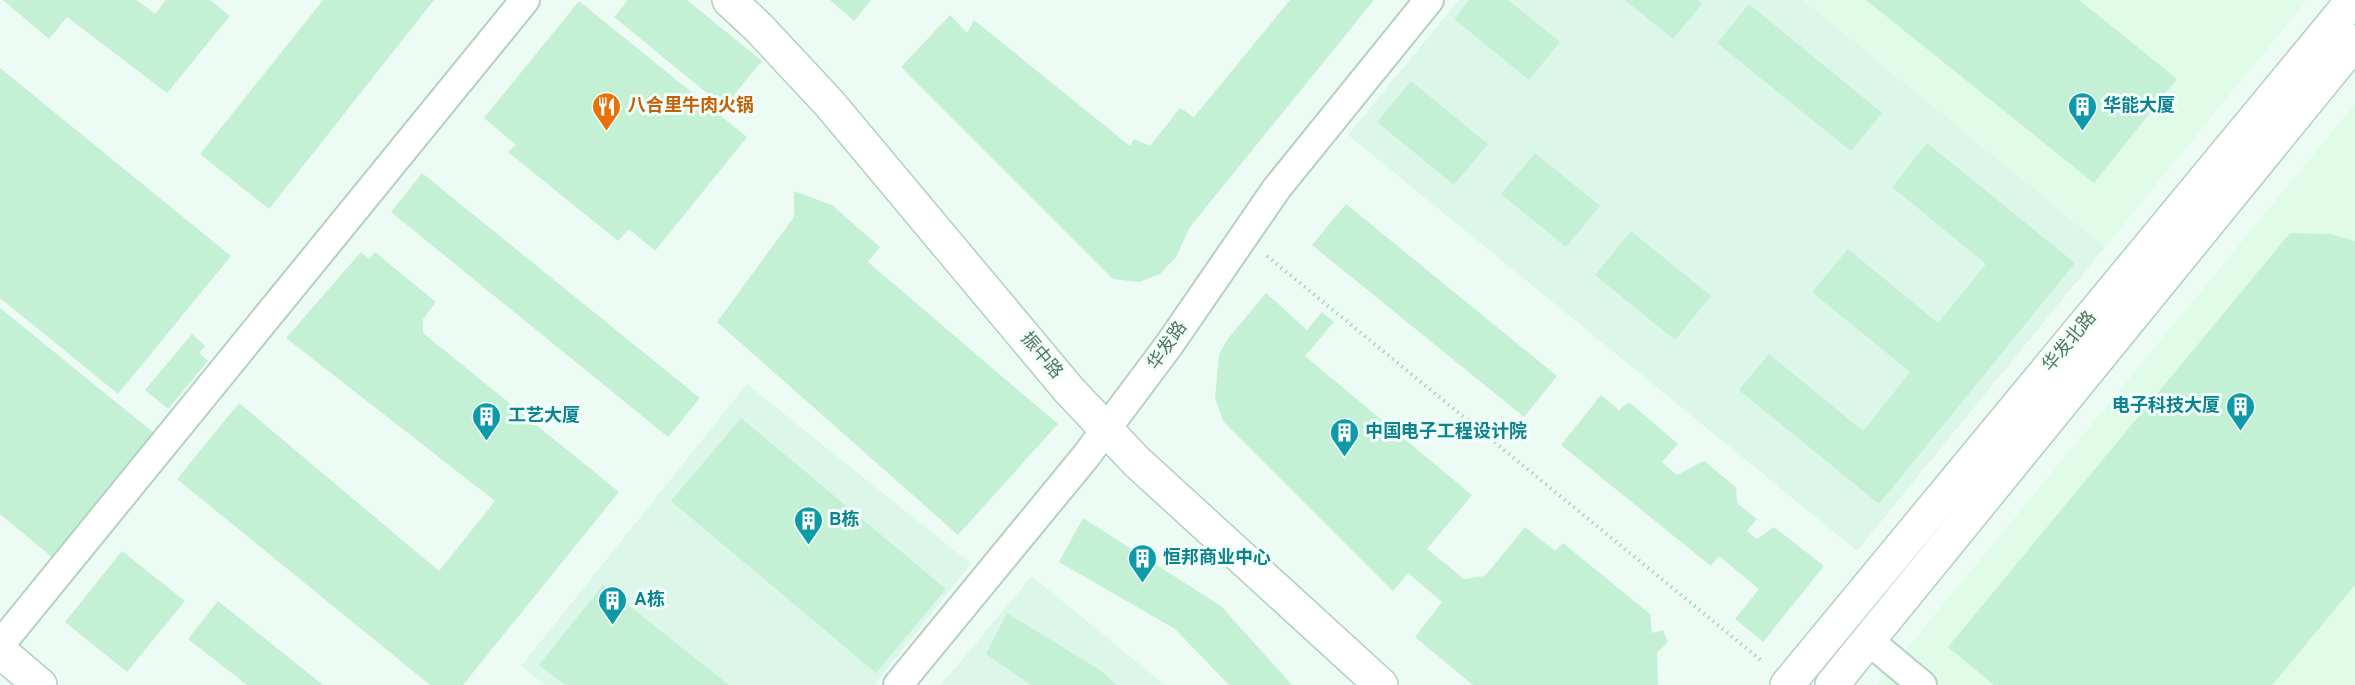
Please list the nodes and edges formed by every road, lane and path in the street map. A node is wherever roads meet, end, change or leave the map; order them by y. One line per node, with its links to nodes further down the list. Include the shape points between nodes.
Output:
1 (525, 0): 9 (street)
2 (729, 0): 7 (main road, 振中路, via 830,103)
3 (1429, 0): 6 (street, 华发路, via 1307,148)
4 (2353, 0): 12 (main road, 华发北路)
5 (2355, 42): 8 (main road, 华发北路)
6 (1243, 236): 7 (street, 华发路); 12 (path)
7 (1106, 430): 13 (street, 华发路); 14 (main road, 振中路)
8 (1868, 640): 15 (main road, 华发北路); 16 (street)
9 (0, 645)
10 (0, 651): 11 (main road)
11 (26, 681)
12 (1788, 684)
13 (898, 685)
14 (1381, 685)
15 (1832, 685)
16 (1922, 685)

